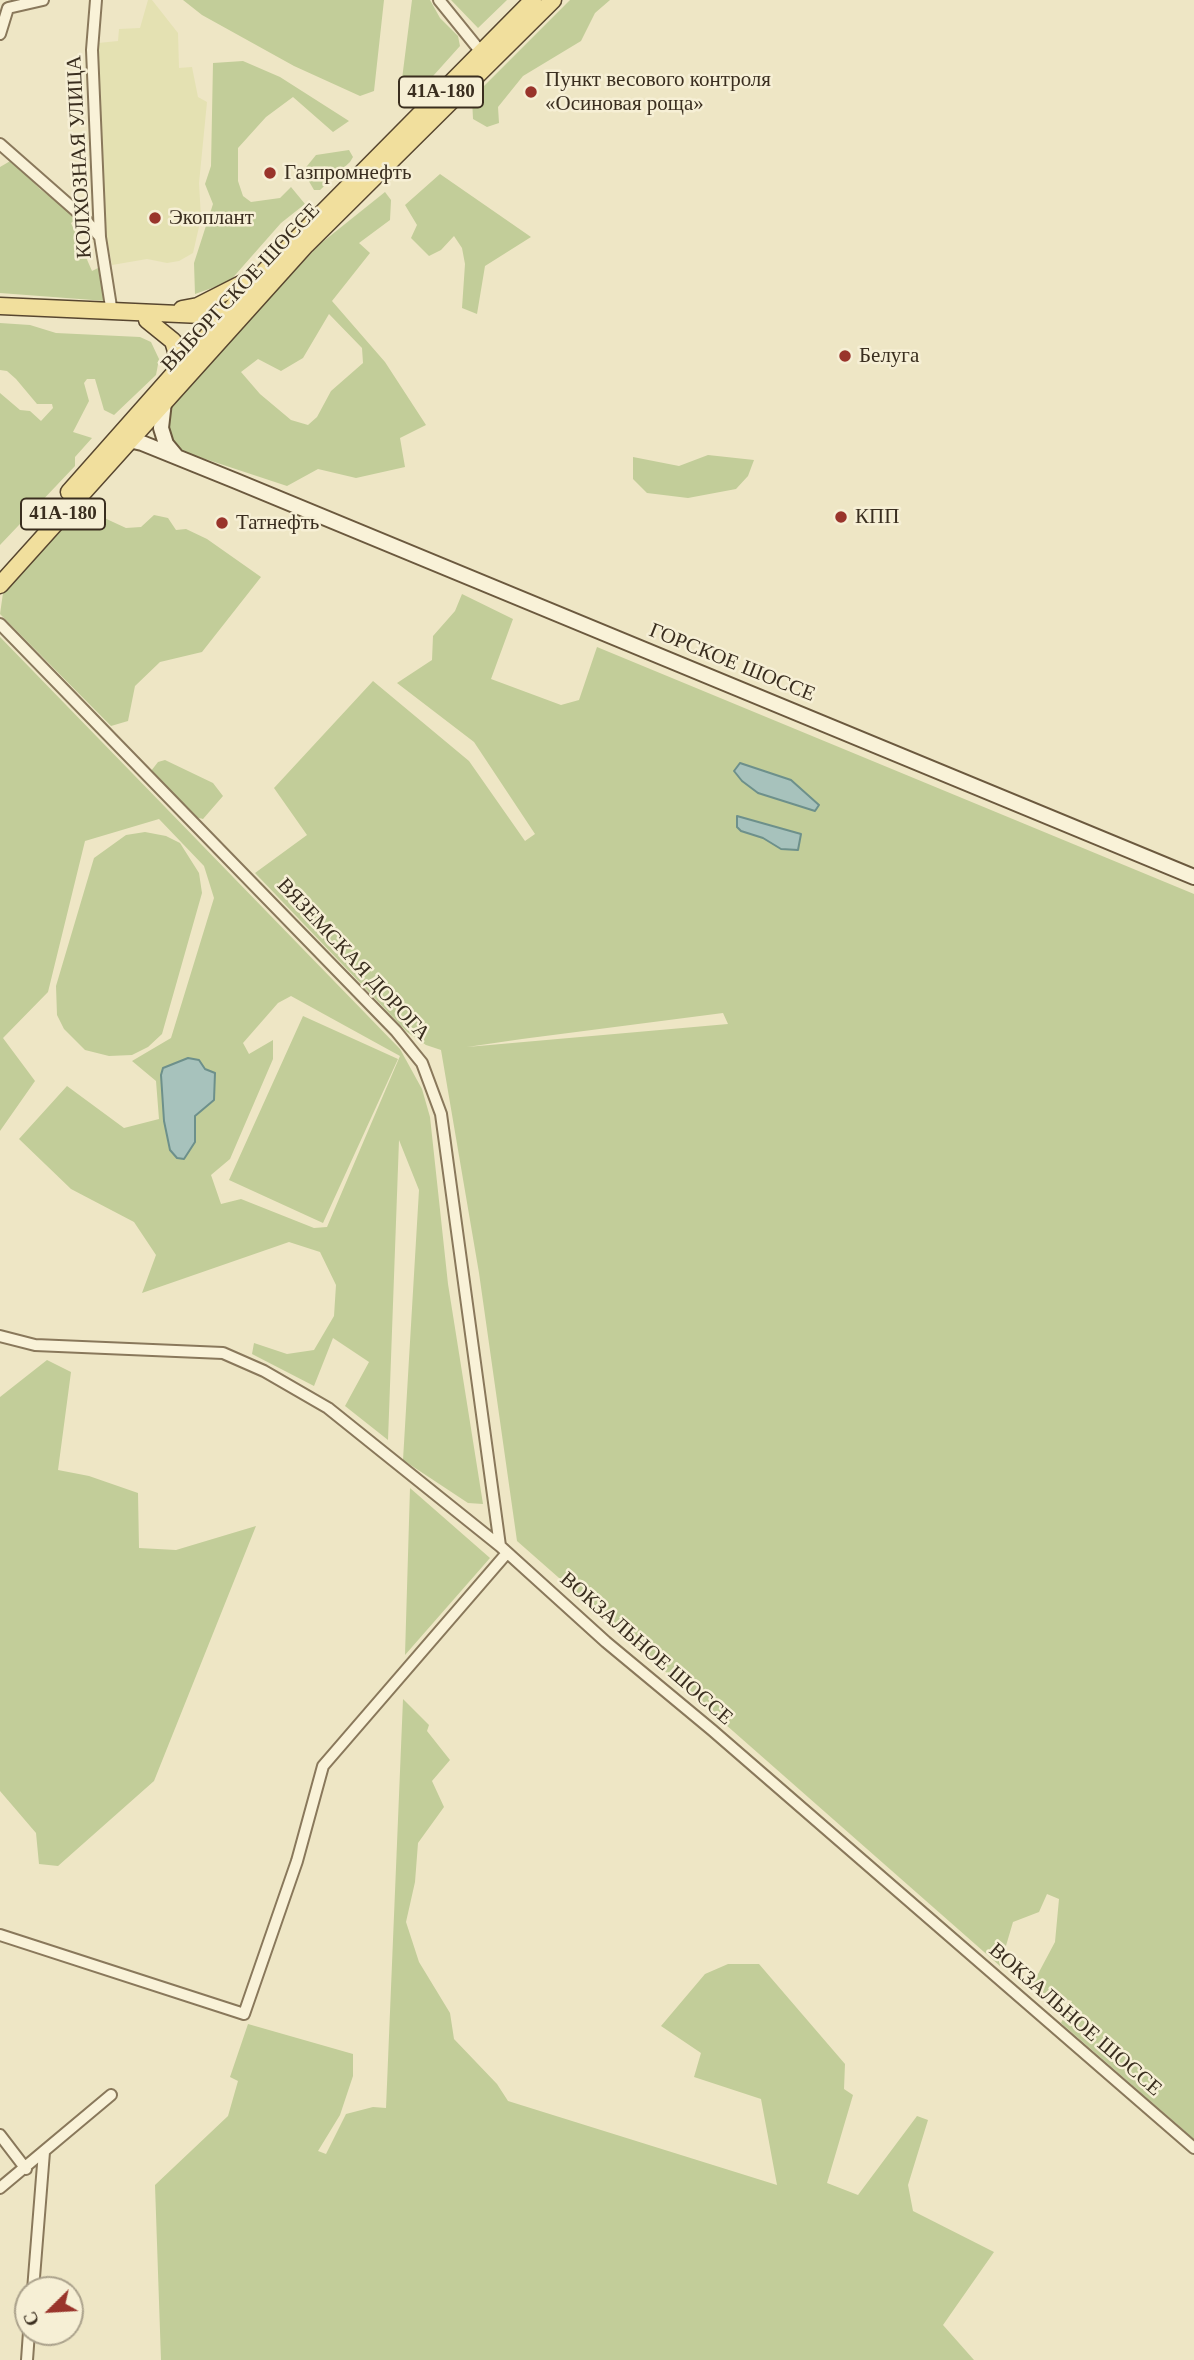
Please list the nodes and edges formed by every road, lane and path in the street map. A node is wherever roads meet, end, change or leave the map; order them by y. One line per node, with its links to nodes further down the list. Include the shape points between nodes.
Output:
1 (43, 0): 6 (street, via 8,8)
2 (96, 0): 9 (street, КОЛХОЗНАЯ УЛИЦА, via 92,50)
3 (439, 0): 7 (street)
4 (533, 0): 7 (main road, ВЫБОРГСКОЕ ШОССЕ / 41А-180)
5 (553, 0): 15 (main road, ВЫБОРГСКОЕ ШОССЕ / 41А-180)
6 (0, 34)
7 (481, 52): 10 (main road, ВЫБОРГСКОЕ ШОССЕ / 41А-180)
8 (0, 144): 9 (street)
9 (100, 237): 13 (street, КОЛХОЗНАЯ УЛИЦА)
10 (262, 273): 14 (main road, via 198,306); 15 (main road, ВЫБОРГСКОЕ ШОССЕ / 41А-180)
11 (0, 306): 13 (main road)
12 (0, 312): 16 (main road)
13 (112, 313): 14 (main road)
14 (168, 314): 15 (main road)
15 (225, 319): 16 (main road); 17 (main road, ВЫБОРГСКОЕ ШОССЕ / 41А-180); 18 (main road, ВЫБОРГСКОЕ ШОССЕ / 41А-180)
16 (147, 320): 17 (main road, via 173,341 178,358)
17 (175, 371): 19 (main road, ВЫБОРГСКОЕ ШОССЕ / 41А-180)
18 (164, 402): 19 (main road, ВЫБОРГСКОЕ ШОССЕ / 41А-180); 20 (main road, via 161,428)
19 (125, 441): 20 (main road, ГОРСКОЕ ШОССЕ); 21 (main road, ГОРСКОЕ ШОССЕ, via 235,488); 22 (main road, ВЫБОРГСКОЕ ШОССЕ / 41А-180); 23 (main road, ВЫБОРГСКОЕ ШОССЕ / 41А-180)
20 (177, 457): 21 (main road, ГОРСКОЕ ШОССЕ)
21 (253, 491): 25 (main road, ГОРСКОЕ ШОССЕ)
22 (0, 570)
23 (0, 585)
24 (0, 624): 27 (street, ВЯЗЕМСКАЯ ДОРОГА, via 402,1037 422,1063 441,1114)
25 (1194, 877)
26 (0, 1336): 27 (street, ВОКЗАЛЬНОЕ ШОССЕ, via 35,1345 223,1353 328,1408)
27 (503, 1549): 28 (street, via 323,1766 297,1860 244,2014); 31 (street, ВОКЗАЛЬНОЕ ШОССЕ)
28 (0, 1935)
29 (111, 2095): 32 (street)
30 (0, 2135): 33 (street)
31 (1194, 2148)
32 (44, 2152): 33 (street); 35 (street)
33 (26, 2169): 34 (street)
34 (0, 2188)
35 (34, 2276)

